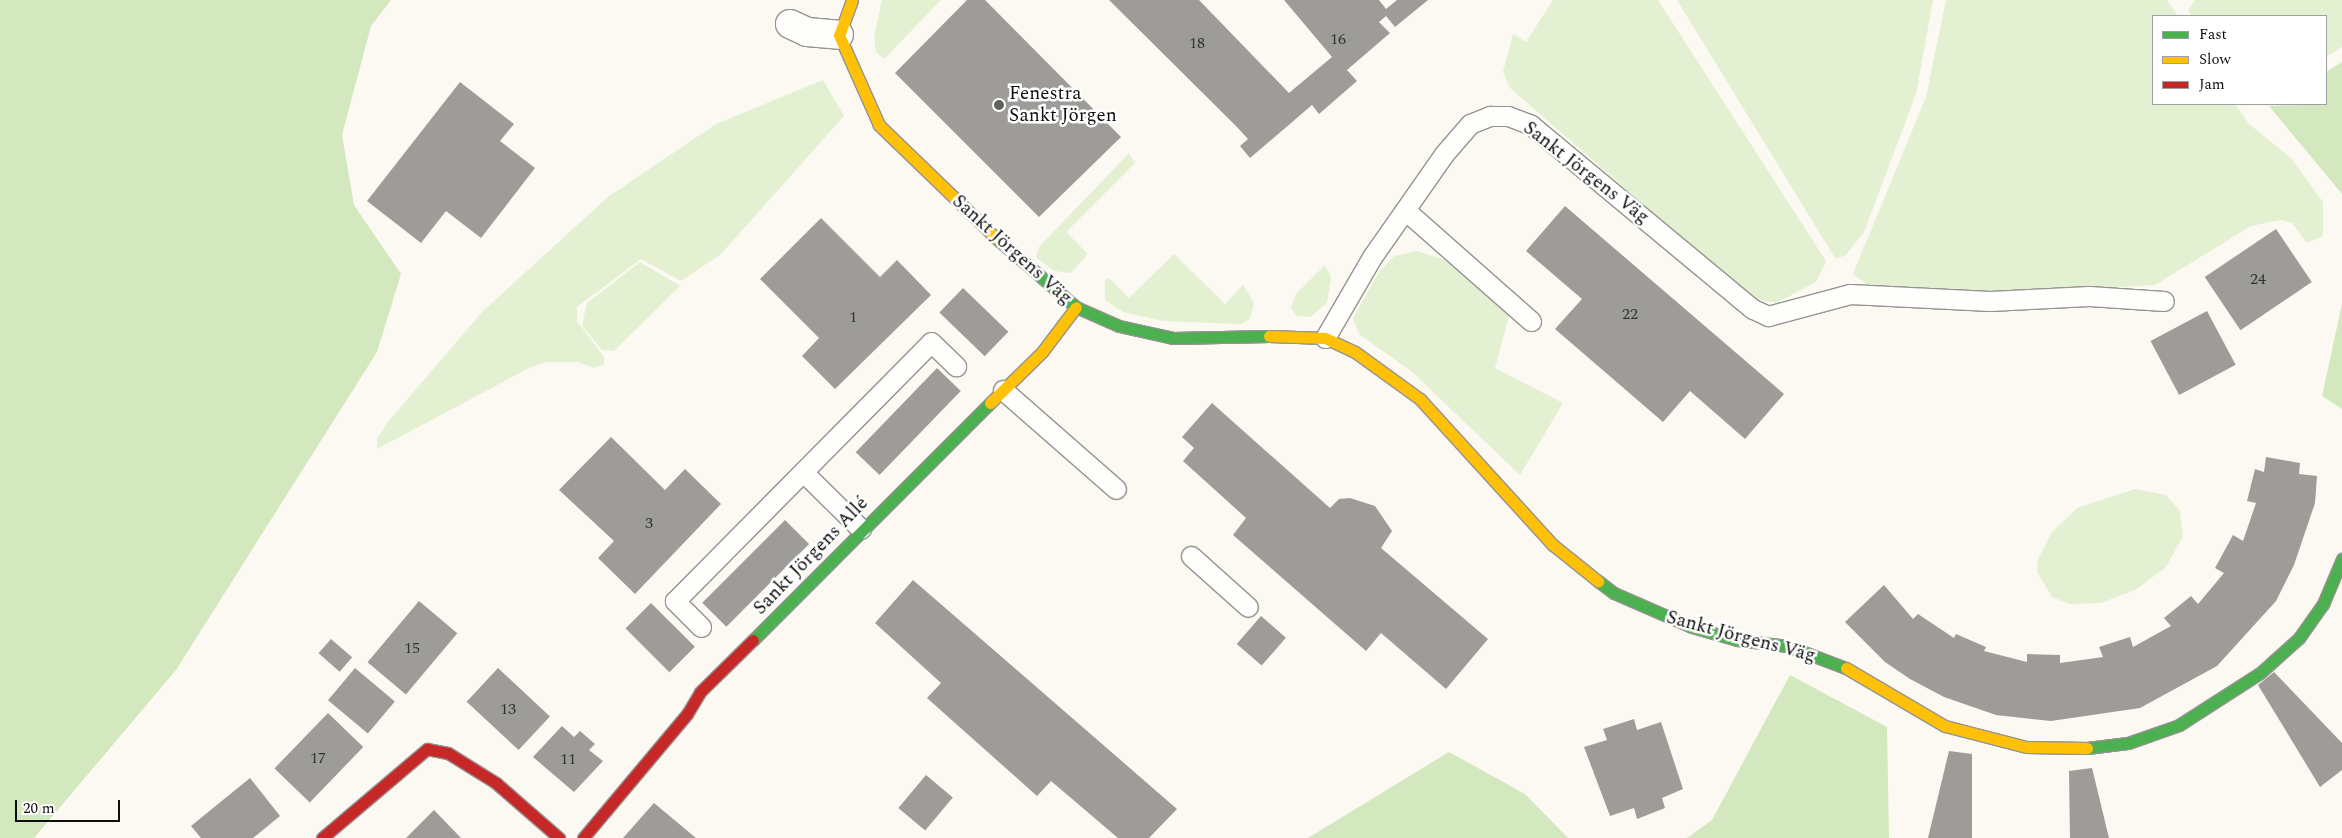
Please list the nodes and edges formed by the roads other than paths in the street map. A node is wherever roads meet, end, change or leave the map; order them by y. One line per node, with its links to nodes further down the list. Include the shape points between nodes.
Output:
1 (852, 0): 3 (street)
2 (790, 24): 3 (street)
3 (839, 35): 6 (street, Sankt Jörgens Väg, via 879,125 999,241)
4 (1405, 210): 5 (lane, Sankt Jörgens Väg, via 1470,124 1490,116 1508,116 1531,125 1753,309 1768,316 1850,294 1990,301 2089,296); 7 (lane); 8 (lane, Sankt Jörgens Väg)
5 (2164, 301)
6 (1076, 307): 8 (street, Sankt Jörgens Väg, via 1119,326 1173,338); 10 (street, Sankt Jörgens Allé, via 1042,352)
7 (1531, 321)
8 (1325, 338): 15 (street, Sankt Jörgens Väg, via 1355,352 1420,399 1553,545 1614,592 1692,627 1737,640 1788,646 1854,671 1945,726 1988,740 2078,750 2128,743 2180,726 2260,673 2299,638 2322,604)
9 (956, 366): 11 (lane, via 931,342)
10 (1003, 390): 12 (lane); 13 (street, Sankt Jörgens Allé)
11 (803, 472): 13 (lane); 17 (lane, via 675,601)
12 (1116, 489)
13 (861, 529): 20 (street, Sankt Jörgens Allé, via 700,692 687,714)
14 (1190, 556): 16 (lane)
15 (2342, 559)
16 (1248, 607)
17 (701, 627)
18 (322, 838): 19 (street, via 428,749 448,753 496,784)
19 (559, 838)
20 (583, 838)

